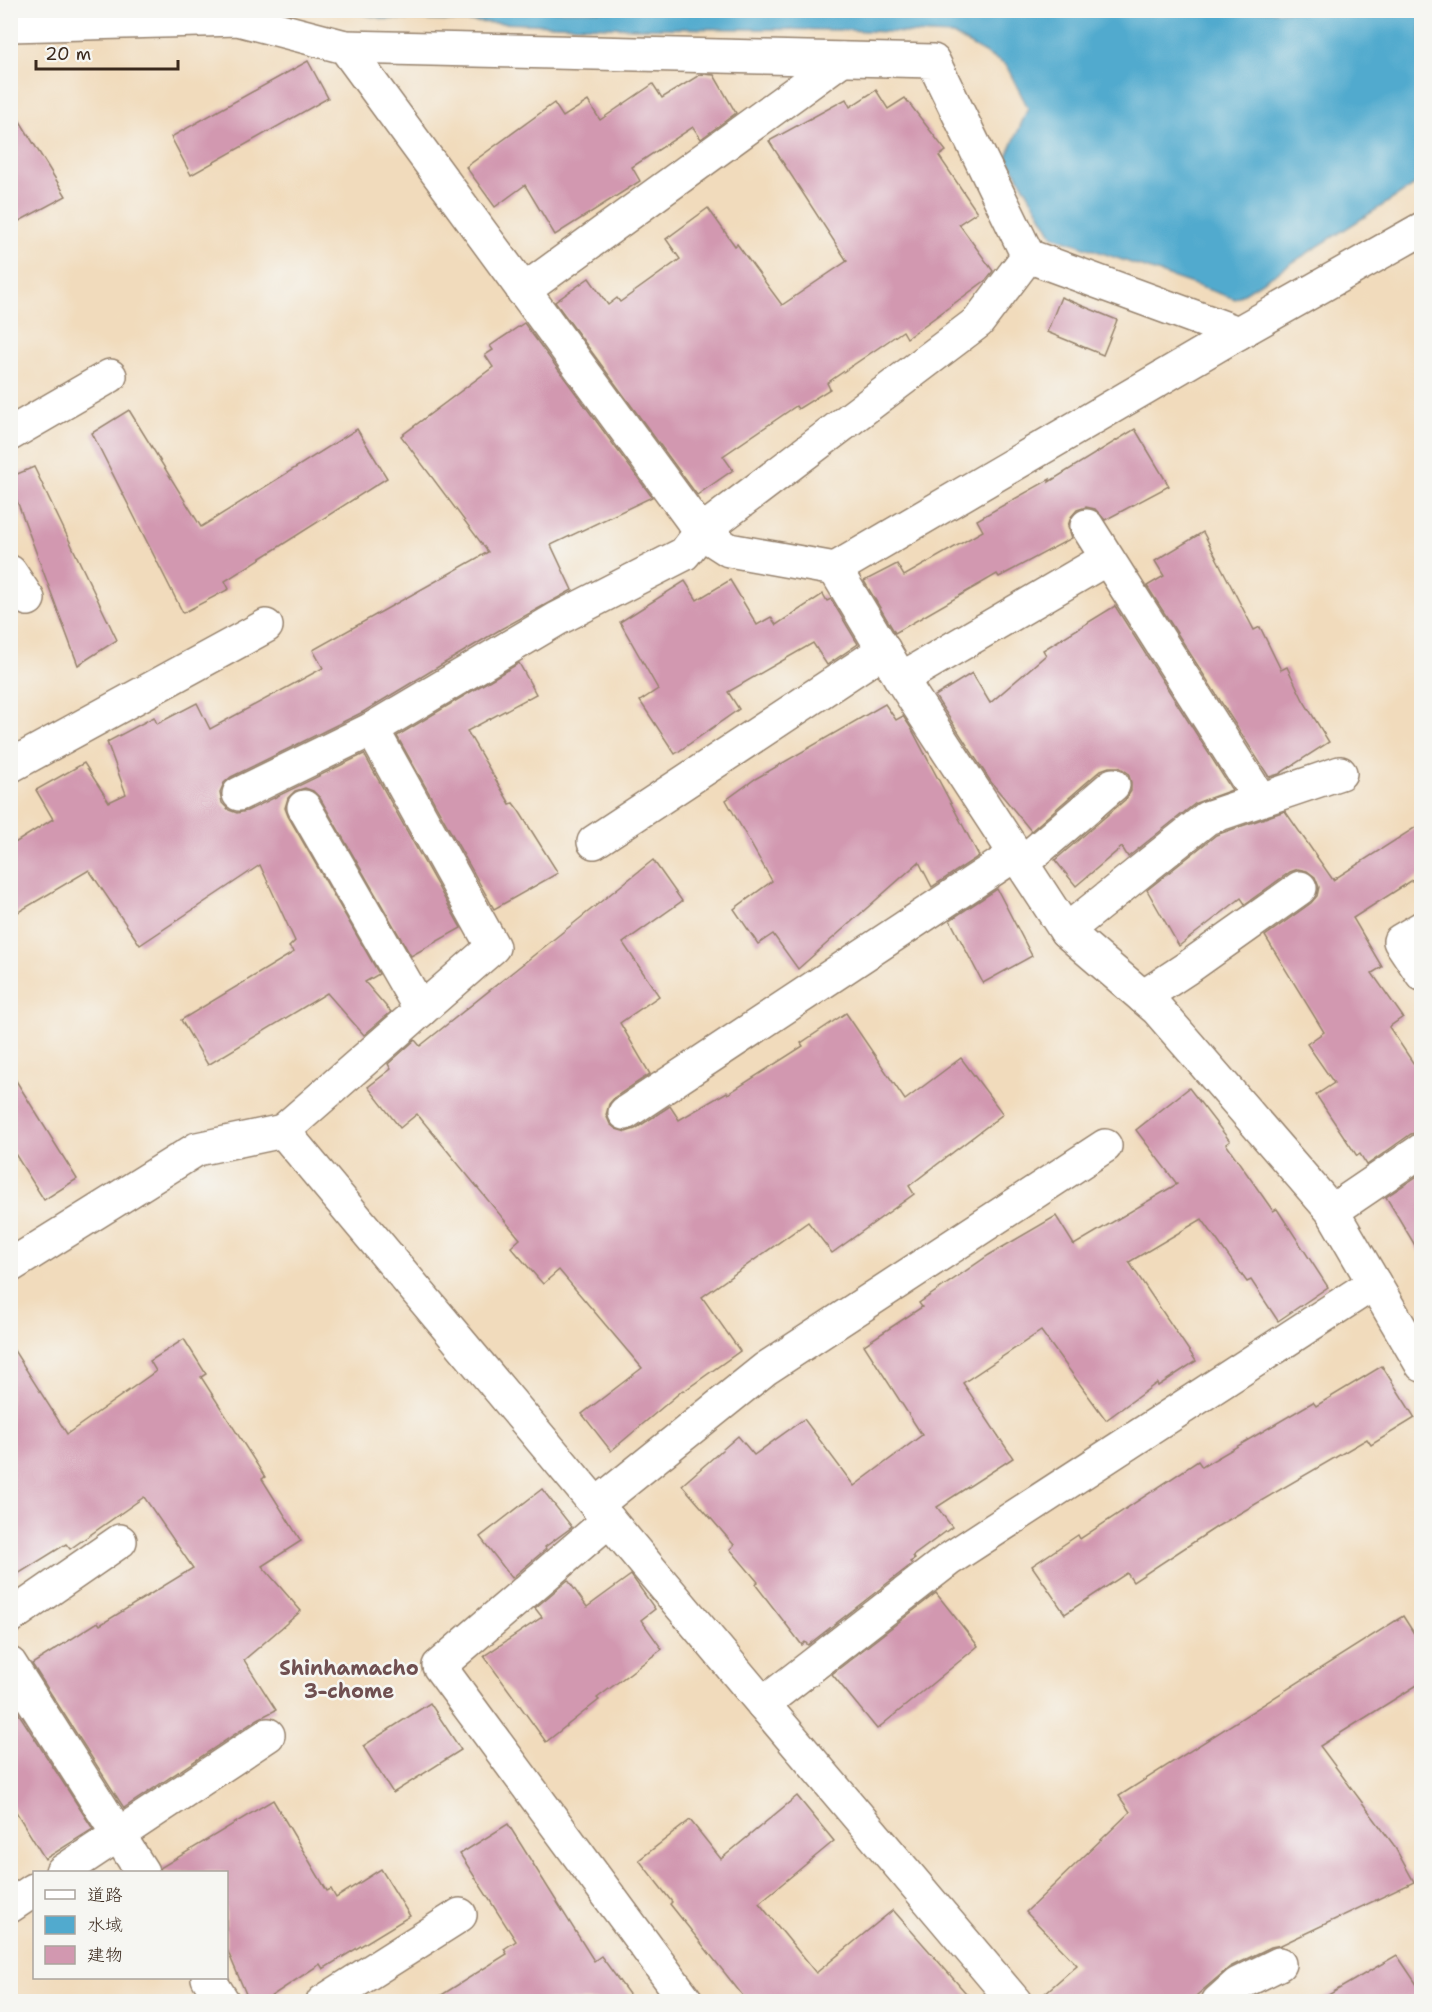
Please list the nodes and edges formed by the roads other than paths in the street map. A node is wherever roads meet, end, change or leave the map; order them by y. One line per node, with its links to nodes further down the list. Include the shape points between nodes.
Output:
1 (10, 25): 2 (street, via 238,19)
2 (345, 47): 3 (street); 6 (street)
3 (842, 58): 5 (street, via 933,61); 6 (street)
4 (1422, 229): 7 (street)
5 (1028, 256): 7 (street); 11 (street, via 978,322)
6 (523, 291): 11 (street)
7 (1238, 333): 13 (street)
8 (110, 376): 9 (street)
9 (10, 434)
10 (1087, 526): 12 (street)
11 (701, 532): 13 (street, via 729,550); 19 (street, via 684,554 557,619)
12 (1106, 559): 18 (street); 24 (street)
13 (835, 569): 17 (street)
14 (10, 572): 15 (street)
15 (28, 599)
16 (266, 626): 20 (street)
17 (884, 650): 18 (street); 26 (street)
18 (901, 679): 27 (street)
19 (372, 729): 23 (street); 33 (street, via 493,947)
20 (10, 766)
21 (1340, 773): 24 (street)
22 (1113, 785): 27 (street)
23 (239, 794)
24 (1260, 800): 30 (street, via 1207,818)
25 (304, 807): 33 (street)
26 (594, 842)
27 (1019, 859): 30 (street); 34 (street)
28 (1300, 888): 32 (street)
29 (1422, 928): 31 (street, via 1401,941)
30 (1066, 931): 32 (street)
31 (1422, 974)
32 (1143, 997): 38 (street)
33 (421, 1010): 35 (street)
34 (624, 1113)
35 (283, 1131): 39 (street, via 197,1149); 42 (street)
36 (1105, 1146): 42 (street, via 765,1369)
37 (1422, 1150): 38 (street)
38 (1332, 1211): 40 (street)
39 (10, 1266)
40 (1374, 1283): 41 (street); 46 (street, via 948,1560)
41 (1422, 1365)
42 (603, 1513): 46 (street); 58 (street, via 439,1666)
43 (120, 1541): 44 (street)
44 (10, 1617)
45 (10, 1664): 48 (street)
46 (763, 1704): 59 (street)
47 (268, 1735): 48 (street)
48 (119, 1836): 49 (street); 50 (street)
49 (64, 1871)
50 (141, 1871)
51 (33, 1891): 52 (street)
52 (10, 1905)
53 (460, 1915): 57 (street)
54 (1279, 1964): 60 (street, via 1238,1984)
55 (209, 1979): 56 (street)
56 (223, 2001)
57 (323, 2001)
58 (687, 2001)
59 (1015, 2001)
60 (1218, 2001)

